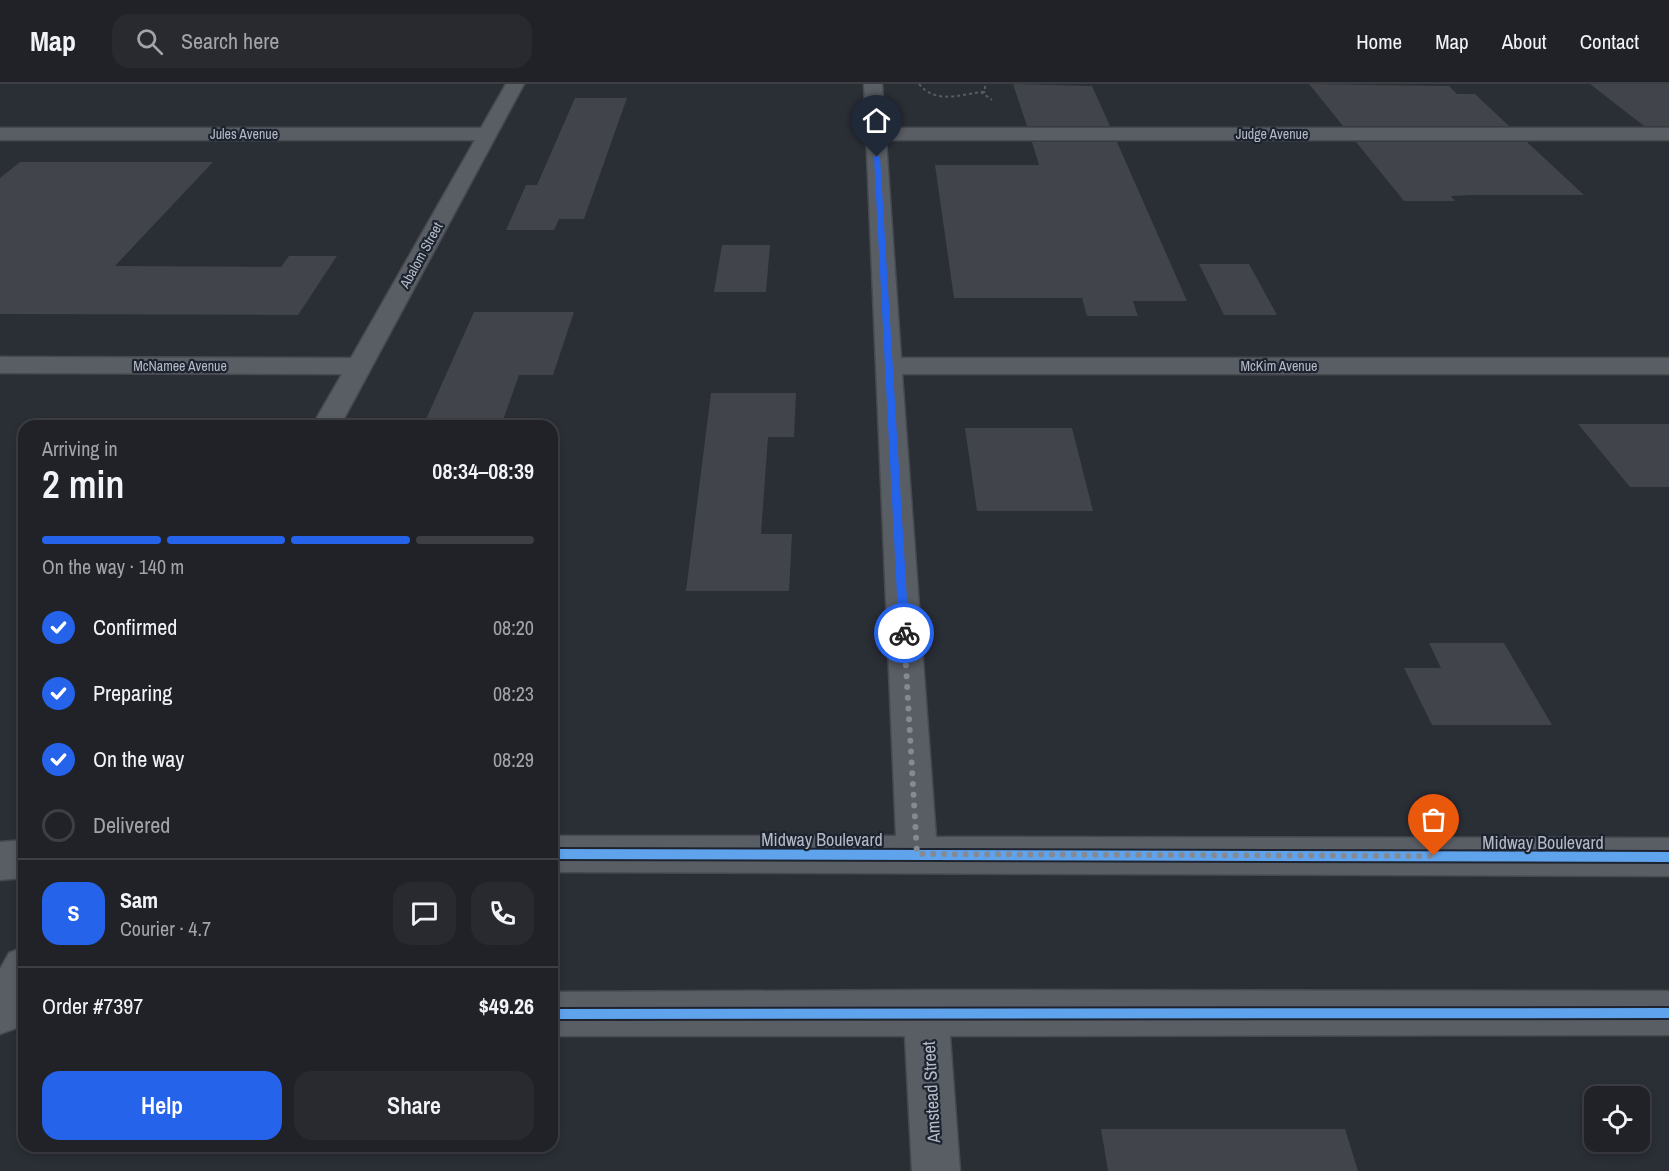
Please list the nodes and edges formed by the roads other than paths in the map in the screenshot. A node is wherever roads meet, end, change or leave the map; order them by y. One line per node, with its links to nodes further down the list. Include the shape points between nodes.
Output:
1 (515, 84): 4 (street, Abalom Street)
2 (873, 84): 5 (street)
3 (0, 134): 4 (street, Jules Avenue)
4 (488, 134): 8 (street, Abalom Street)
5 (876, 134): 6 (street, Judge Avenue); 9 (street)
6 (1669, 134)
7 (0, 365): 8 (street, McNamee Avenue)
8 (359, 366): 11 (street, Abalom Street)
9 (889, 366): 10 (street, McKim Avenue); 13 (street)
10 (1669, 366)
11 (329, 420)
12 (558, 854): 13 (street, Midway Boulevard)
13 (917, 854): 14 (street, Midway Boulevard)
14 (1669, 857)
15 (18, 860): 16 (street)
16 (0, 861)
17 (18, 980): 20 (street)
18 (926, 1012): 19 (street); 21 (street); 23 (street, Amstead Street)
19 (1669, 1013)
20 (0, 1014): 22 (street)
21 (558, 1014)
22 (18, 1016)
23 (936, 1171)

